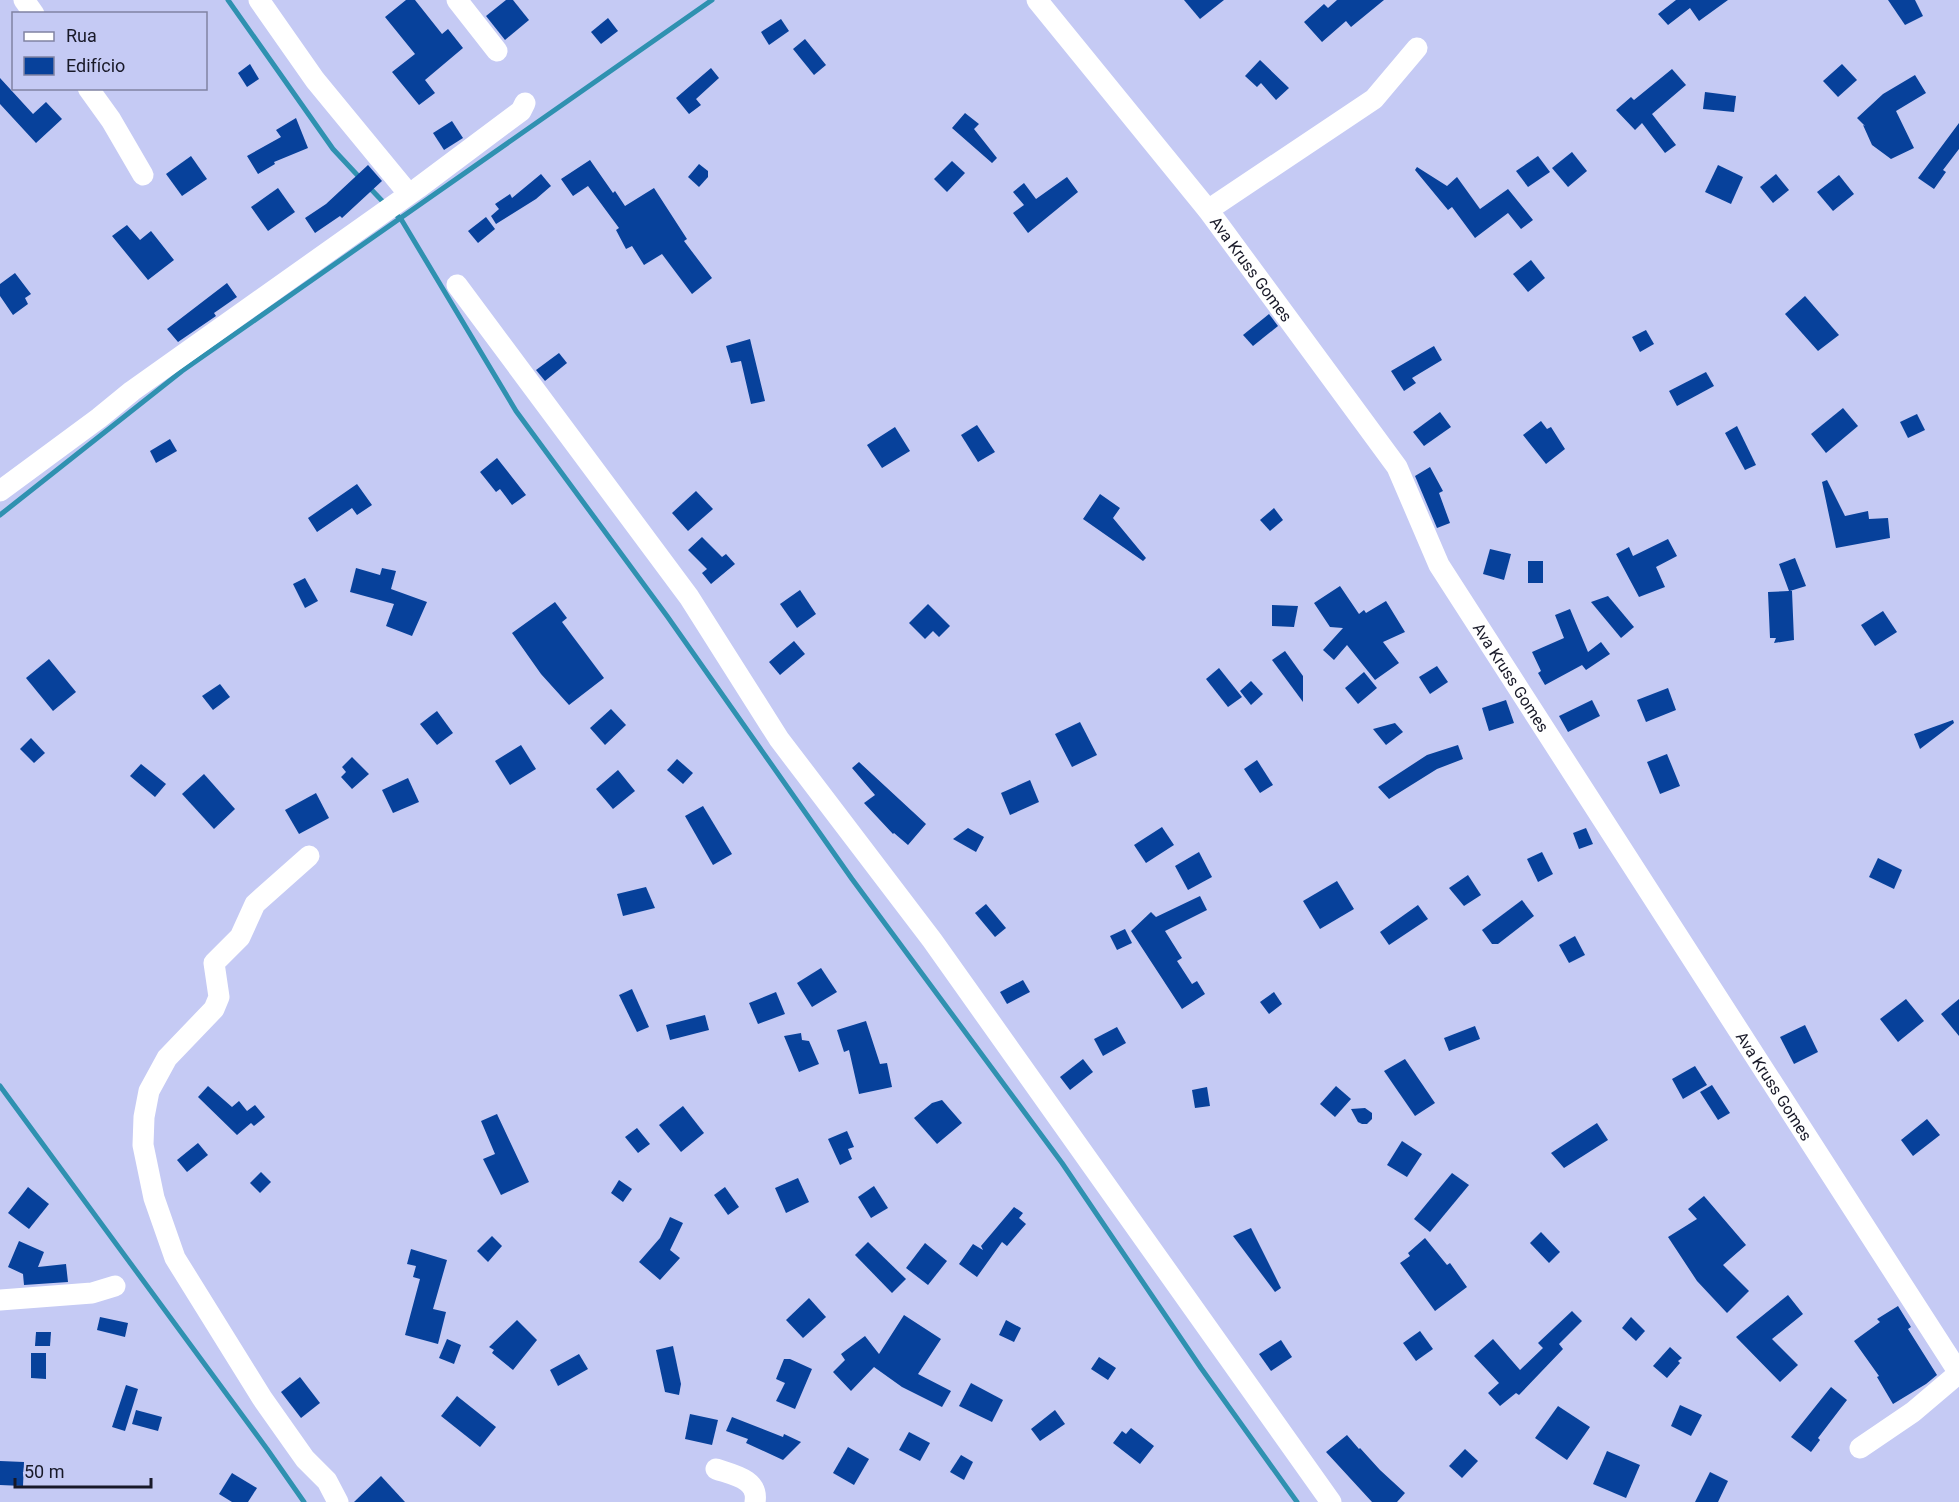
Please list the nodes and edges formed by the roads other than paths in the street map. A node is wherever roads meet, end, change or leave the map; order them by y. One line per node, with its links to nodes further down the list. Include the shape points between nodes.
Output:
1 (258, 0): 9 (street, via 315,80)
2 (457, 0): 5 (street)
3 (1037, 0): 10 (street, Ava Kruss Gomes)
4 (1417, 48): 10 (street, via 1374,99)
5 (497, 51)
6 (89, 90): 8 (street)
7 (525, 103): 9 (street, via 521,111)
8 (143, 176)
9 (408, 193): 12 (street)
10 (1208, 210): 16 (street, Ava Kruss Gomes, via 1397,468 1439,565)
11 (458, 285): 21 (street, via 689,597 779,739 932,940)
12 (0, 491)
13 (309, 856): 19 (street, via 255,904 240,937 214,963 219,997 214,1009 167,1058 149,1091 143,1145 154,1198 175,1258 262,1398 305,1459 327,1481)
14 (115, 1286): 15 (street, via 92,1293)
15 (0, 1300)
16 (1959, 1373): 17 (street, via 1913,1412)
17 (1860, 1448)
18 (716, 1469): 20 (street, via 753,1485)
19 (338, 1502)
20 (755, 1502)
21 (1331, 1502)

